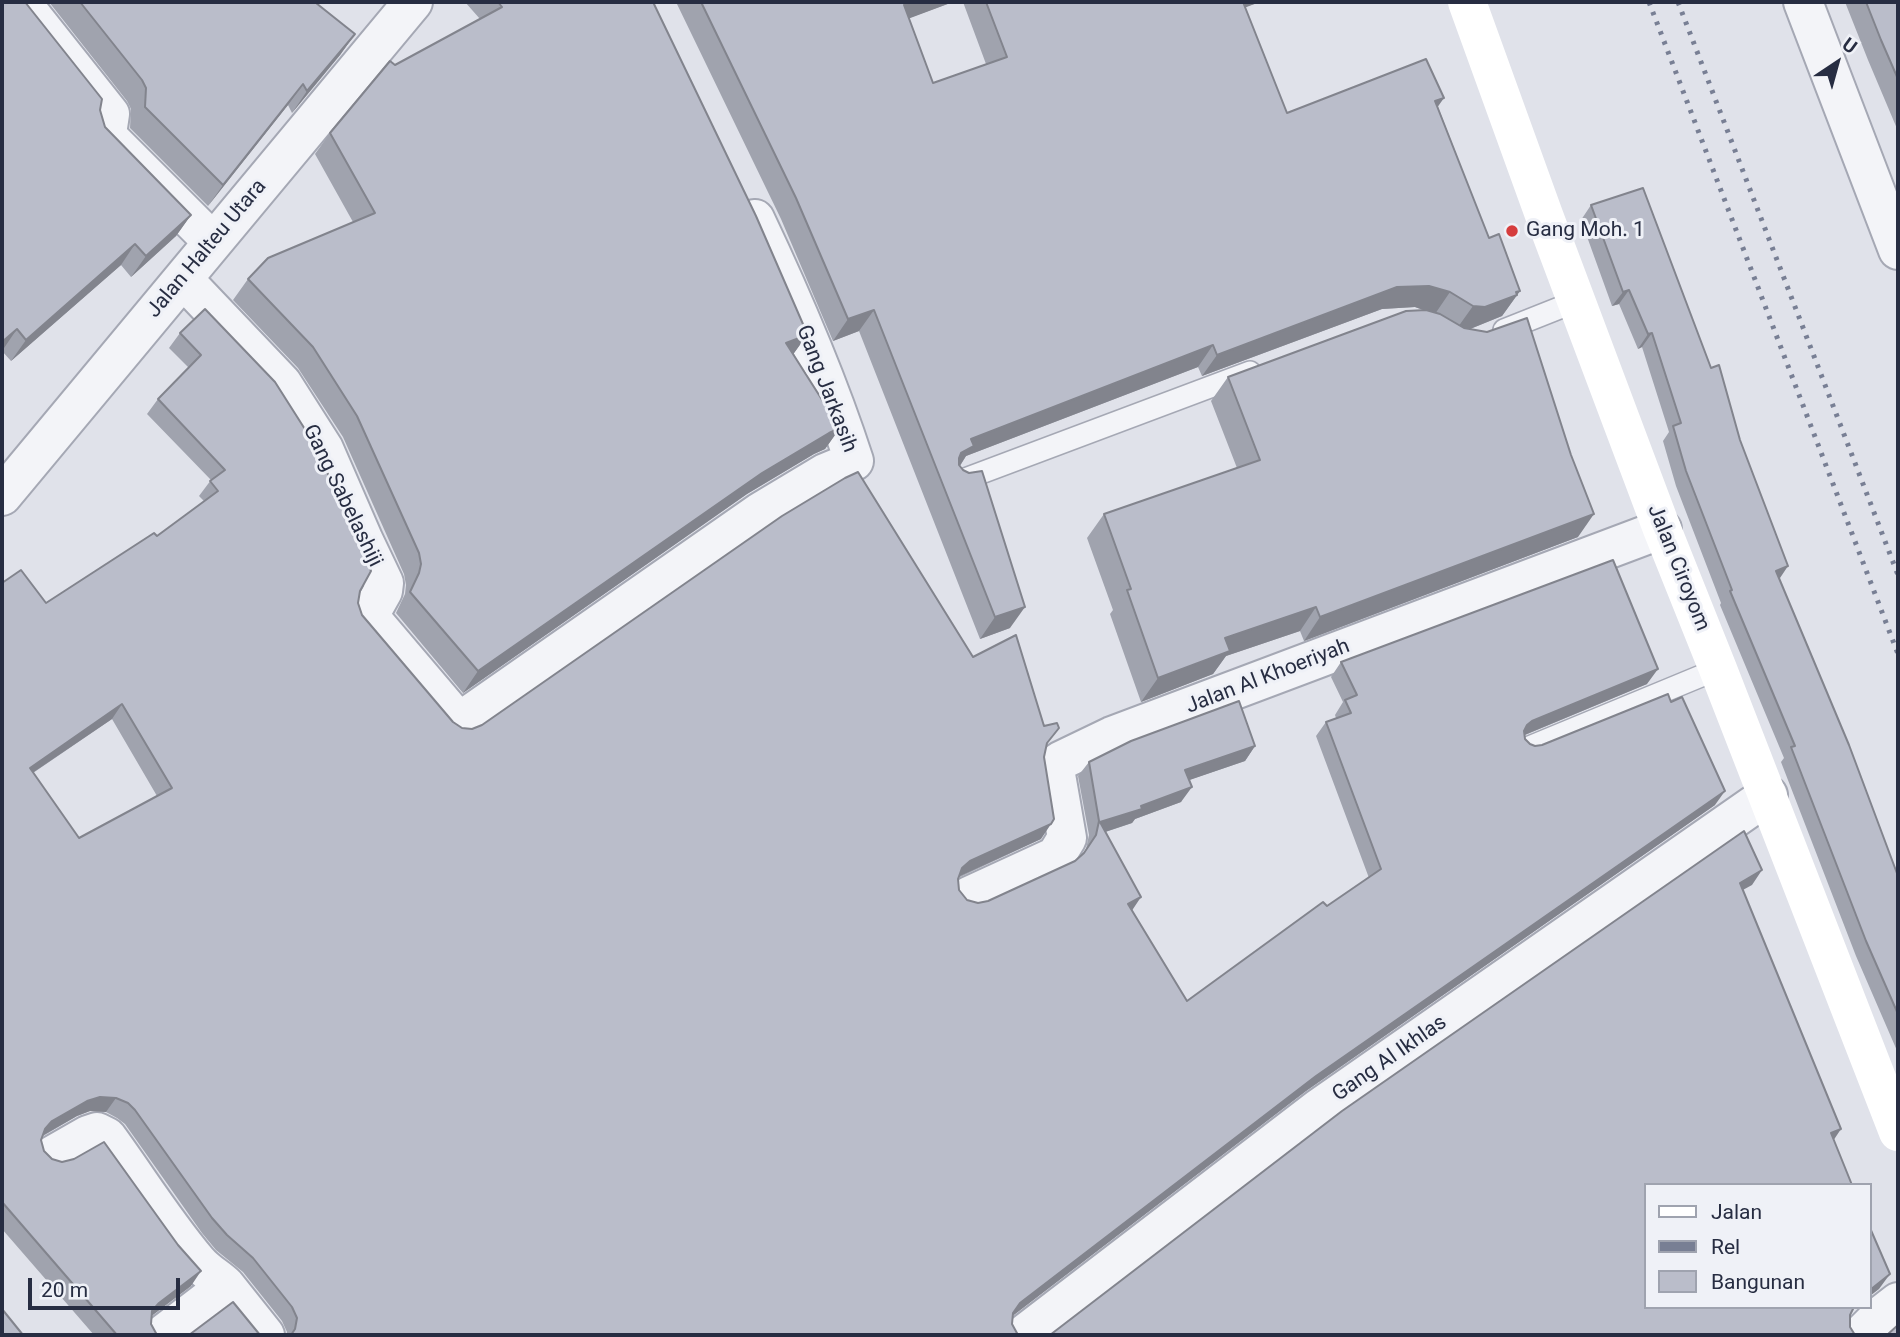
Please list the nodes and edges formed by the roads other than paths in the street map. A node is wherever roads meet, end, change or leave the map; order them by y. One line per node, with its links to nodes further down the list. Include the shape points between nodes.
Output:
1 (20, 2): 6 (street, via 110,114 108,138)
2 (1467, 2): 9 (main road, Jalan Ciroyom)
3 (1804, 2): 7 (street)
4 (403, 5): 6 (street, Jalan Halteu Utara)
5 (743, 194): 16 (street, Gang Jarkasih, via 783,279 854,461 760,512)
6 (213, 242): 8 (street, Jalan Halteu Utara)
7 (1898, 250)
8 (183, 279): 13 (street, Jalan Halteu Utara); 16 (street, Gang Sabelashiji, via 282,383 324,449 384,583 369,617)
9 (1577, 301): 10 (lane); 14 (main road, Jalan Ciroyom)
10 (1484, 337)
11 (1270, 365): 12 (lane)
12 (957, 482)
13 (2, 496)
14 (1662, 529): 15 (main road, Jalan Ciroyom); 19 (street, Jalan Al Khoeriyah, via 1125,731 1060,761 1055,769 1067,838 1056,856)
15 (1718, 669): 17 (lane); 18 (main road, Jalan Ciroyom)
16 (459, 722)
17 (1527, 748)
18 (1768, 795): 20 (main road, Jalan Ciroyom); 26 (street, Gang Al Ikhlas, via 1319,1108)
19 (969, 895)
20 (1898, 1132)
21 (53, 1155): 22 (street, via 97,1132 107,1137 197,1262)
22 (226, 1286): 24 (street); 25 (street)
23 (1898, 1302): 27 (street)
24 (162, 1335)
25 (264, 1335)
26 (1023, 1335)
27 (1861, 1335)

